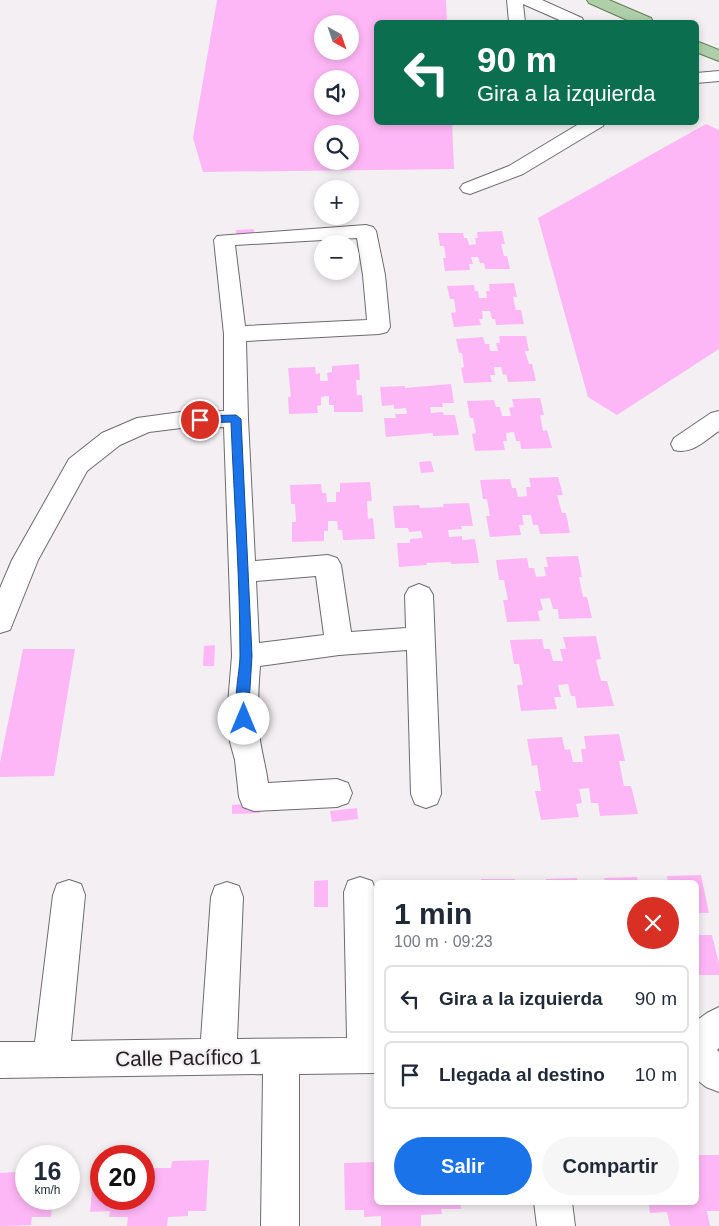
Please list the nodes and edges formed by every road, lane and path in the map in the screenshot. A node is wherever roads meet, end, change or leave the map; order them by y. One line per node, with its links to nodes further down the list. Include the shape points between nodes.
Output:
1 (515, 0): 4 (street)
2 (528, 0): 5 (street)
3 (595, 0): 6 (main road)
4 (517, 20)
5 (572, 20)
6 (640, 20)
7 (699, 47): 8 (main road)
8 (719, 56)
9 (719, 76): 10 (street)
10 (699, 78)
11 (591, 125): 12 (street, via 516,170)
12 (470, 188)
13 (235, 334): 13 (street, via 224,240 366,231 379,327); 14 (street)
14 (236, 419): 17 (street); 19 (street, via 145,424 111,440 78,465 25,560)
15 (719, 419): 16 (street)
16 (683, 444)
17 (242, 572): 21 (street, via 328,565); 22 (street)
18 (419, 595): 20 (street)
19 (0, 622)
20 (420, 638): 21 (street); 24 (street)
21 (339, 644): 22 (street)
22 (246, 656): 23 (street, via 245,742 254,796)
23 (337, 793)
24 (426, 794)
25 (360, 892): 30 (street)
26 (69, 895): 35 (street)
27 (227, 897): 32 (street)
28 (719, 1025): 29 (street)
29 (699, 1042)
30 (370, 1055): 31 (street, Calle Pacífico 1)
31 (281, 1057): 32 (street, Calle Pacífico 1); 38 (street)
32 (218, 1058): 35 (street, Calle Pacífico 1)
33 (699, 1059): 36 (street)
34 (0, 1060): 35 (street, Calle Pacífico 1)
35 (51, 1060)
36 (719, 1074)
37 (553, 1205): 39 (street)
38 (280, 1226)
39 (556, 1226)

